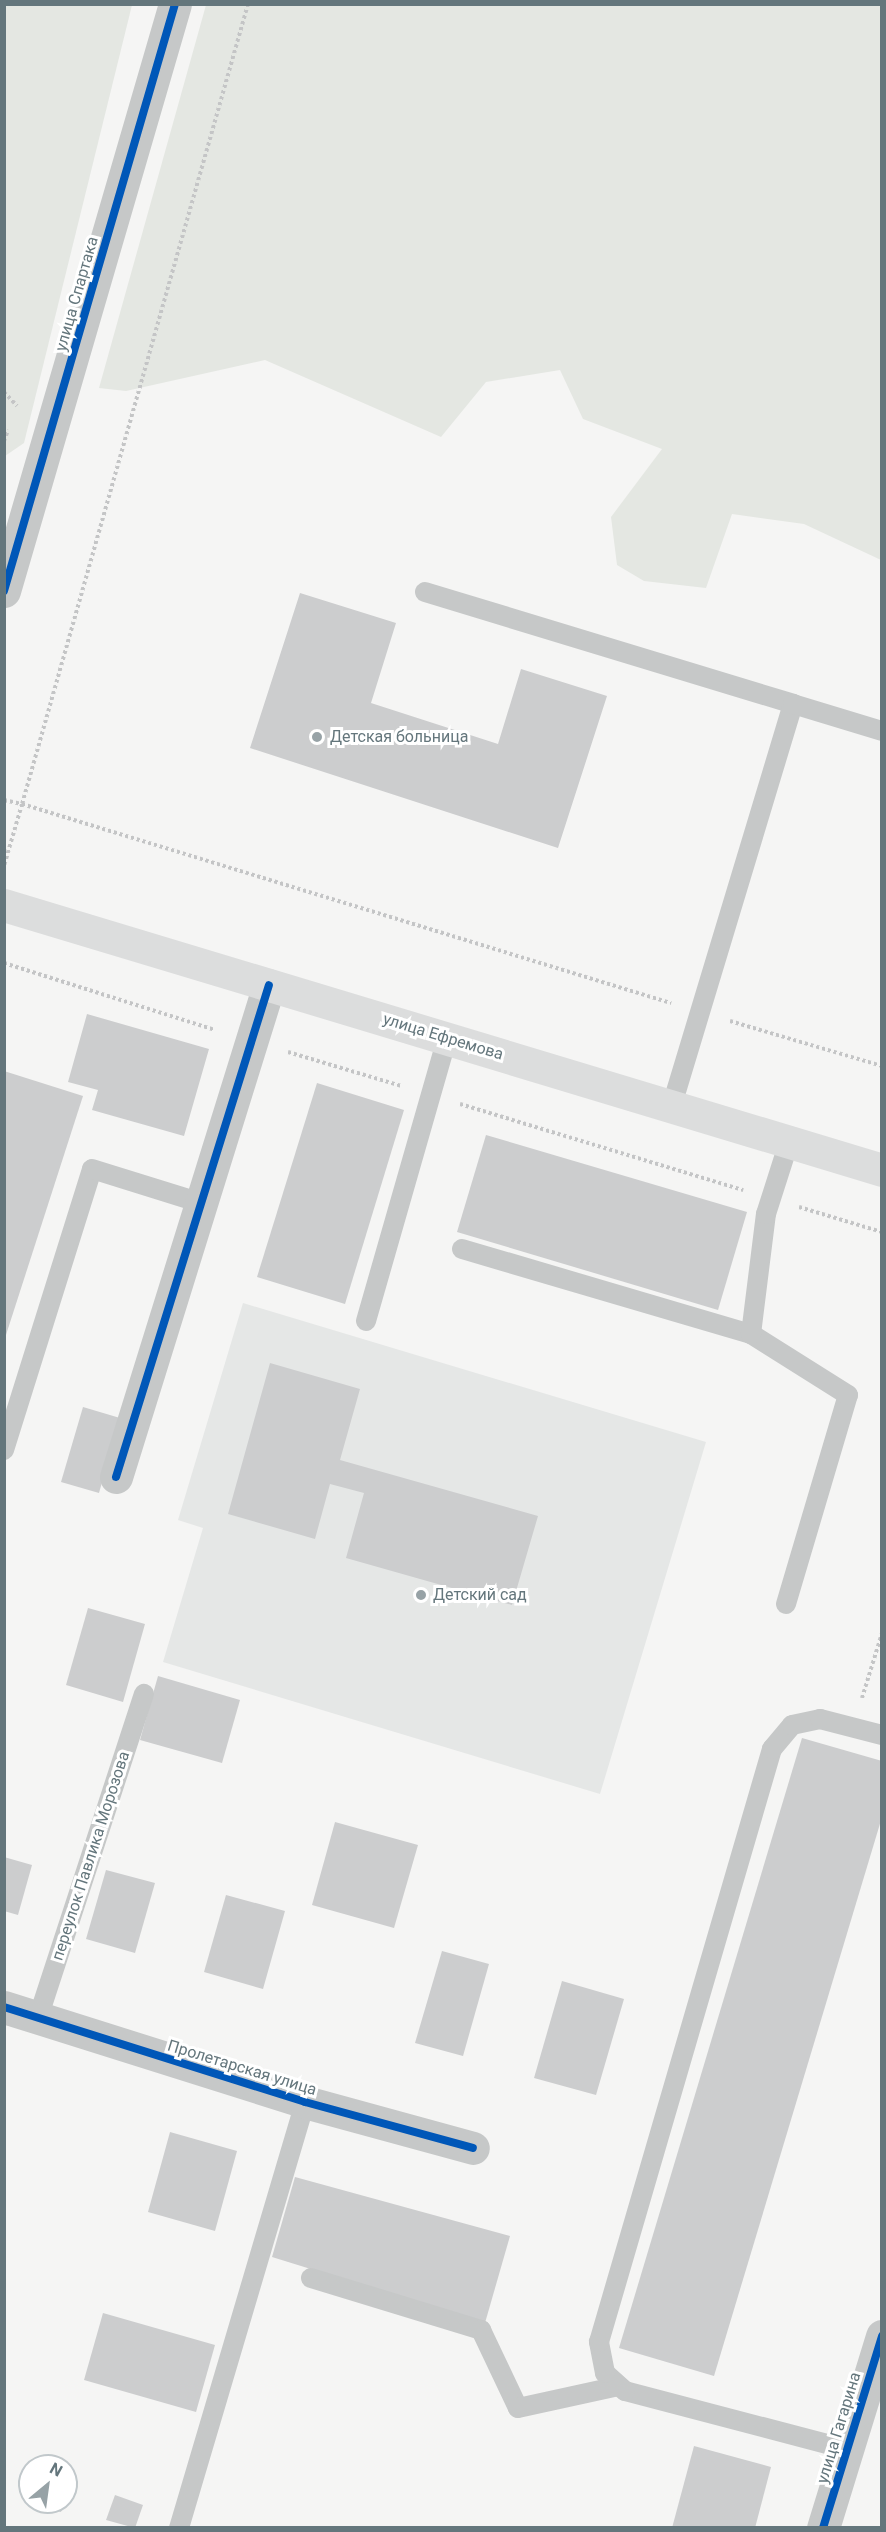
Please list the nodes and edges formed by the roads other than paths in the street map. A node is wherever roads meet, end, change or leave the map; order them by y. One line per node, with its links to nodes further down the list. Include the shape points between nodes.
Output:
1 (175, 4): 2 (street, улица Спартака)
2 (4, 591)
3 (425, 592): 4 (lane)
4 (793, 704): 5 (lane); 9 (lane)
5 (882, 731)
6 (4, 905): 7 (main road, улица Ефремова)
7 (269, 985): 8 (main road, улица Ефремова); 12 (street)
8 (447, 1039): 9 (main road, улица Ефремова); 14 (lane)
9 (672, 1105): 10 (main road, улица Ефремова)
10 (789, 1142): 11 (main road, улица Ефремова); 15 (lane, via 766,1214)
11 (882, 1170)
12 (201, 1203): 16 (lane, via 92,1169); 17 (street)
13 (462, 1249): 15 (lane)
14 (366, 1322)
15 (751, 1334): 18 (lane, via 848,1395)
16 (4, 1450)
17 (116, 1478)
18 (786, 1604)
19 (144, 1694): 22 (lane, переулок Павлика Морозова)
20 (882, 1735): 27 (lane, via 820,1719 792,1725 772,1749 599,2342 605,2373)
21 (4, 2007): 22 (street, Пролетарская улица)
22 (38, 2018): 23 (street, Пролетарская улица)
23 (305, 2102): 24 (street, Пролетарская улица); 29 (lane)
24 (473, 2148)
25 (311, 2278): 27 (lane, via 481,2330 518,2408)
26 (882, 2336): 28 (street, улица Гагарина)
27 (619, 2386): 28 (lane)
28 (846, 2449): 30 (street, улица Гагарина)
29 (179, 2528)
30 (823, 2528)

